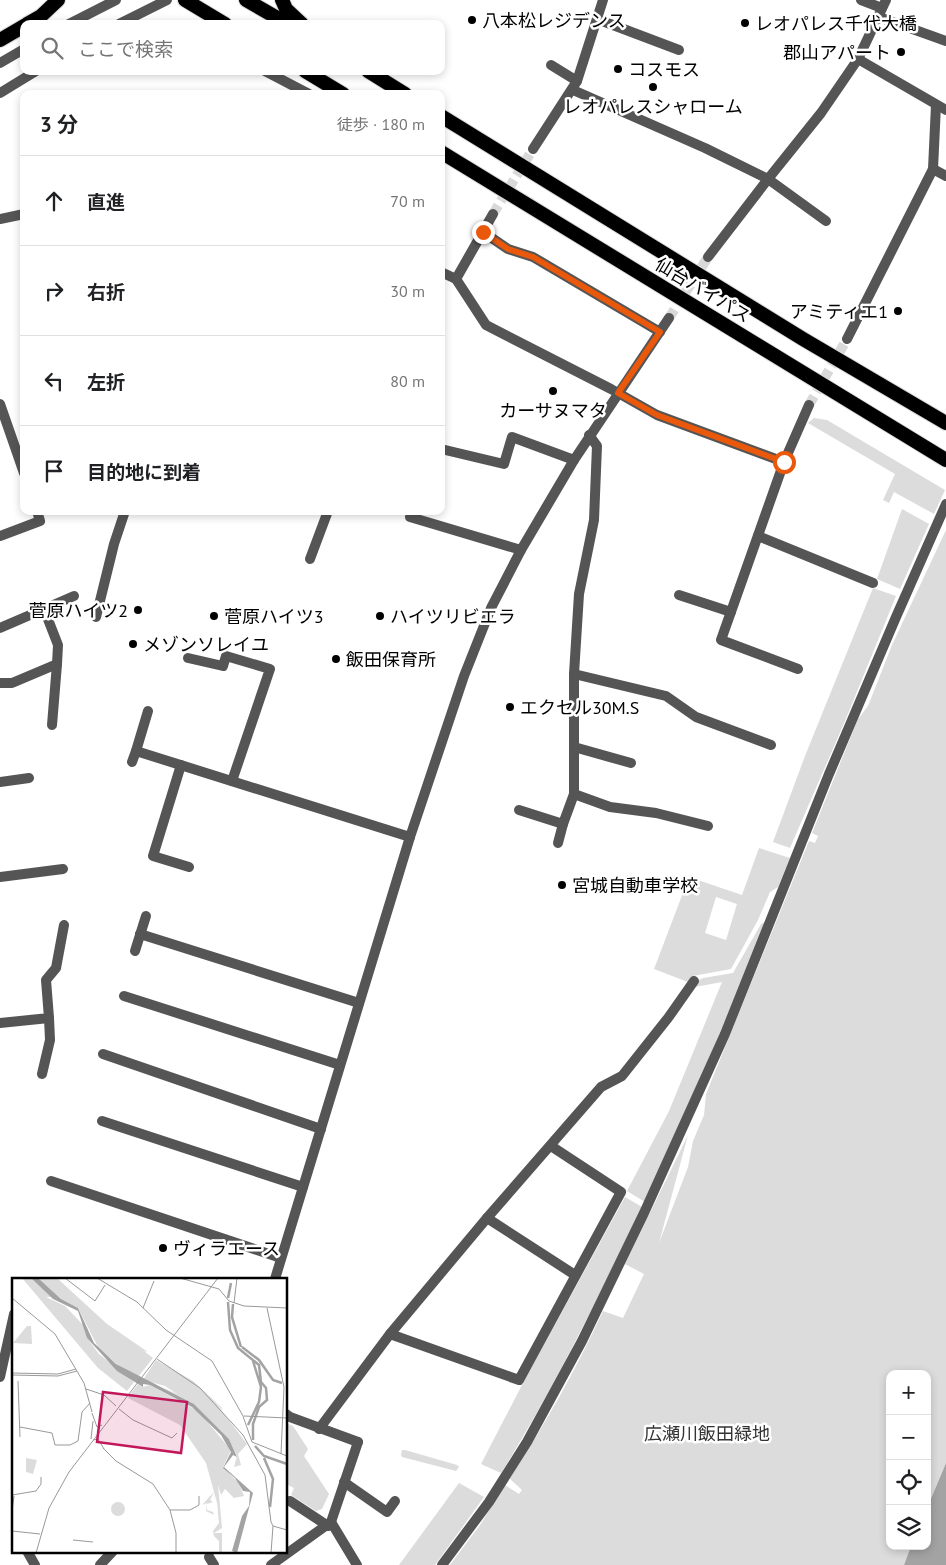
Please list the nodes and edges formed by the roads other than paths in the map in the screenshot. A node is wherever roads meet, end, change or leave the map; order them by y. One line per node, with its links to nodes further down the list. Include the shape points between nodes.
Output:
1 (58, 0): 11 (highway)
2 (116, 0): 12 (street)
3 (167, 0): 13 (street)
4 (185, 0): 14 (highway)
5 (246, 0): 15 (highway)
6 (282, 0): 16 (highway)
7 (603, 0): 10 (street)
8 (861, 0): 9 (street)
9 (882, 8): 19 (street); 22 (street)
10 (597, 19): 20 (street); 29 (street)
11 (34, 20)
12 (77, 20)
13 (126, 20)
14 (218, 20)
15 (281, 20)
16 (298, 20)
17 (20, 28): 18 (highway)
18 (0, 40)
19 (946, 42)
20 (679, 50)
21 (20, 51): 23 (street)
22 (858, 59): 34 (street); 41 (street, via 821,113)
23 (0, 63)
24 (551, 65): 29 (street)
25 (30, 75): 33 (street)
26 (273, 75): 30 (street)
27 (312, 75): 31 (highway)
28 (374, 75): 32 (highway)
29 (575, 85): 37 (street); 41 (street)
30 (301, 90)
31 (336, 90)
32 (399, 90)
33 (0, 94)
34 (936, 105): 35 (street); 39 (street)
35 (946, 110)
36 (445, 118): 56 (highway, 仙台バイパス)
37 (533, 149)
38 (445, 154): 61 (highway, 仙台バイパス)
39 (933, 169): 40 (street); 52 (street)
40 (946, 176)
41 (768, 178): 45 (street); 47 (street)
42 (493, 214): 46 (street)
43 (20, 215): 44 (street)
44 (0, 219)
45 (826, 221)
46 (483, 232): 49 (street); 51 (street, via 508,249 533,257)
47 (708, 257)
48 (445, 274): 49 (street)
49 (456, 279): 53 (street, via 486,325)
50 (669, 318): 51 (street)
51 (660, 332): 53 (street)
52 (847, 338)
53 (618, 393): 58 (street); 62 (street, via 657,415)
54 (0, 404): 57 (street)
55 (809, 405): 62 (street)
56 (946, 423)
57 (5, 432): 63 (street)
58 (589, 435): 60 (street); 83 (street, via 597,446 594,520 579,594)
59 (445, 450): 60 (street, via 504,464 512,437)
60 (574, 460): 71 (street)
61 (946, 460)
62 (784, 462): 70 (street)
63 (20, 464)
64 (946, 504): 141 (street, via 833,765 725,1034 644,1213 582,1341 527,1442 489,1502)
65 (38, 515): 69 (street, via 40,521)
66 (124, 515): 78 (street)
67 (326, 515): 72 (street)
68 (410, 518): 71 (street)
69 (0, 536)
70 (758, 536): 73 (street); 77 (street)
71 (521, 550): 100 (street, via 491,608 467,668)
72 (310, 559)
73 (873, 583)
74 (679, 594): 77 (street)
75 (74, 596): 76 (street)
76 (44, 609): 79 (street); 81 (street, via 58,645)
77 (731, 612): 82 (street, via 721,640)
78 (96, 617)
79 (0, 628)
80 (188, 658): 94 (street, via 223,666 226,656 270,669)
81 (57, 664): 84 (street, via 12,683); 86 (street)
82 (798, 669)
83 (574, 674): 87 (street, via 666,696 696,717); 88 (street)
84 (0, 683)
85 (148, 711): 89 (street)
86 (52, 725)
87 (771, 745)
88 (574, 747): 91 (street); 96 (street)
89 (136, 751): 90 (street); 92 (street)
90 (132, 762)
91 (631, 763)
92 (181, 765): 94 (street); 102 (street, via 154,856)
93 (29, 778): 95 (street)
94 (232, 781): 100 (street)
95 (0, 782)
96 (574, 794): 98 (street); 99 (street, via 610,806)
97 (519, 810): 98 (street)
98 (563, 824): 101 (street)
99 (708, 826)
100 (410, 838): 111 (street)
101 (558, 843)
102 (189, 867)
103 (63, 869): 104 (street)
104 (0, 877)
105 (146, 916): 107 (street)
106 (64, 925): 112 (street, via 56,968 46,980)
107 (140, 934): 108 (street); 111 (street)
108 (135, 950)
109 (694, 981): 119 (street, via 622,1076 601,1087)
110 (124, 996): 115 (street)
111 (359, 1004): 115 (street)
112 (49, 1018): 113 (street); 116 (street, via 50,1040)
113 (0, 1023)
114 (103, 1054): 118 (street)
115 (340, 1065): 118 (street)
116 (42, 1074)
117 (102, 1121): 121 (street)
118 (321, 1129): 121 (street)
119 (551, 1146): 122 (street); 124 (street, via 621,1192)
120 (51, 1182): 123 (street)
121 (303, 1187): 123 (street)
122 (487, 1218): 124 (street); 127 (street)
123 (281, 1258): 125 (street)
124 (576, 1275): 127 (street, via 519,1380)
125 (274, 1278)
126 (12, 1323): 128 (street)
127 (390, 1334): 130 (street)
128 (0, 1377)
129 (288, 1416): 130 (street)
130 (320, 1429): 131 (street, via 358,1442)
131 (344, 1482): 133 (street, via 387,1512); 134 (street)
132 (290, 1501): 134 (street)
133 (395, 1501)
134 (329, 1524): 139 (street); 140 (street)
135 (28, 1552): 137 (street)
136 (112, 1552): 138 (street)
137 (35, 1565)
138 (100, 1565)
139 (271, 1565)
140 (358, 1565)
141 (442, 1565)

